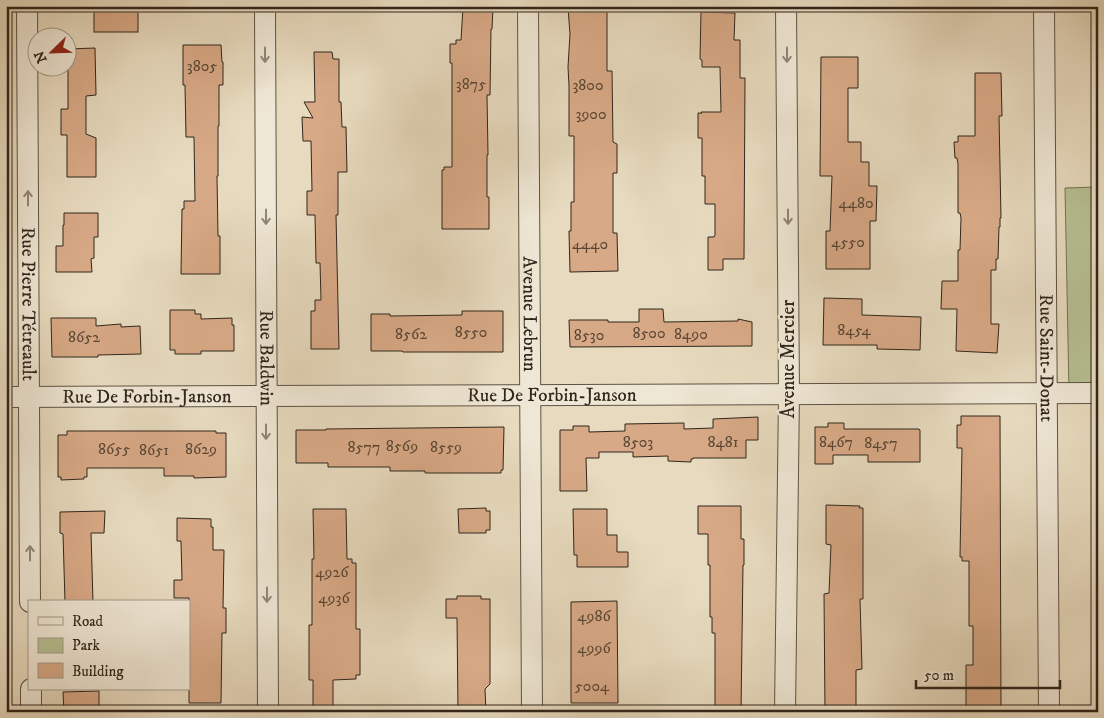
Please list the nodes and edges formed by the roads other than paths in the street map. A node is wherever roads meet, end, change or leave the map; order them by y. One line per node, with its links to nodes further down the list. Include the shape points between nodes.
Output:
1 (27, 6): 11 (street, Rue Pierre Tétreault, one-way to 1)
2 (265, 6): 12 (street, Rue Baldwin, one-way to 12)
3 (528, 6): 9 (street, Avenue Lebrun)
4 (786, 6): 8 (street, Avenue Mercier, one-way to 8)
5 (1044, 6): 6 (street, Rue Saint-Donat)
6 (1046, 393): 7 (street, Rue De Forbin-Janson); 8 (street, Rue De Forbin-Janson); 19 (street, Rue Saint-Donat)
7 (1098, 393)
8 (789, 394): 9 (street, Rue De Forbin-Janson); 18 (street, Avenue Mercier)
9 (530, 395): 12 (street, Rue De Forbin-Janson); 17 (street, Avenue Lebrun)
10 (6, 396): 11 (street, Rue De Forbin-Janson)
11 (30, 396): 12 (street, Rue De Forbin-Janson); 13 (street, Rue Pierre Tétreault, one-way to 11)
12 (266, 396): 16 (street, Rue Baldwin, one-way to 16)
13 (30, 600)
14 (31, 690): 15 (street)
15 (31, 712)
16 (268, 712)
17 (532, 712)
18 (785, 712)
19 (1049, 712)

